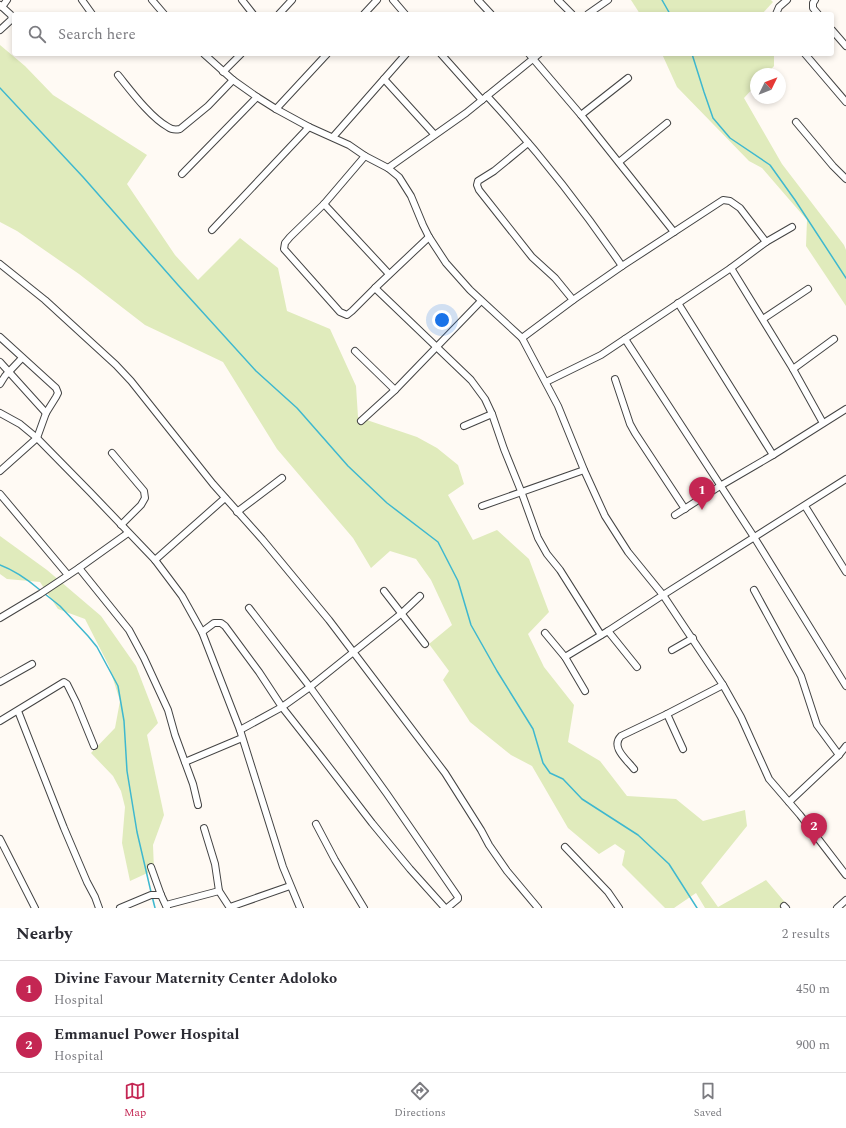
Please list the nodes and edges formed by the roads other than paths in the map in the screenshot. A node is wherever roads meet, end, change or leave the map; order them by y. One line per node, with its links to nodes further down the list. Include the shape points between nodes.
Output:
1 (7, 0): 13 (street)
2 (82, 0): 14 (street)
3 (152, 0): 15 (street)
4 (242, 0): 16 (street)
5 (292, 0): 17 (street)
6 (377, 0): 18 (street)
7 (393, 0): 19 (street)
8 (478, 0): 20 (street)
9 (558, 0): 21 (street)
10 (608, 0): 22 (street)
11 (787, 0): 23 (street)
12 (815, 0): 24 (street, via 813,8)
13 (1, 6): 25 (street, via 12,19)
14 (91, 12)
15 (162, 12)
16 (251, 12)
17 (281, 12)
18 (366, 12)
19 (403, 12)
20 (489, 12)
21 (570, 12)
22 (591, 12)
23 (777, 12)
24 (816, 12)
25 (0, 30)
26 (834, 32): 27 (street)
27 (846, 46)
28 (206, 56): 35 (street)
29 (239, 56): 35 (street)
30 (325, 56): 43 (street)
31 (404, 56): 38 (street)
32 (443, 56): 41 (street)
33 (531, 56): 41 (street); 44 (street)
34 (807, 56): 42 (street)
35 (223, 72): 39 (street)
36 (118, 75): 39 (street, via 159,121 174,130 180,129 208,106)
37 (628, 78): 44 (street)
38 (384, 79): 48 (street); 49 (street)
39 (233, 80): 40 (street)
40 (256, 97): 43 (street); 54 (street)
41 (484, 98): 48 (street); 50 (street)
42 (846, 102)
43 (276, 109): 47 (street)
44 (581, 115): 52 (street)
45 (796, 122): 55 (street)
46 (667, 123): 52 (street)
47 (308, 127): 49 (street); 58 (street)
48 (434, 134): 53 (street)
49 (333, 137): 51 (street)
50 (528, 143): 63 (street, via 592,223); 68 (street, via 478,181 477,185 532,257)
51 (366, 156): 53 (street); 56 (street)
52 (619, 162): 59 (street)
53 (388, 168): 60 (street, via 399,177 411,196)
54 (182, 174)
55 (846, 179)
56 (324, 204): 65 (street); 66 (street, via 290,237 284,249 340,312 347,315)
57 (792, 227): 61 (street)
58 (212, 230)
59 (674, 232): 61 (street, via 723,200 730,201 740,208); 63 (street)
60 (429, 237): 65 (street); 69 (street, via 446,263)
61 (766, 242): 64 (street)
62 (0, 264): 103 (street, via 45,300 116,365)
63 (622, 266): 68 (street)
64 (731, 268): 70 (street); 71 (street)
65 (389, 274): 66 (street)
66 (375, 288): 76 (street)
67 (808, 289): 71 (street)
68 (573, 300): 73 (street)
69 (481, 301): 73 (street); 76 (street)
70 (678, 303): 74 (street); 95 (street)
71 (763, 319): 80 (street)
72 (0, 337): 78 (street)
73 (522, 338): 83 (street)
74 (625, 339): 83 (street, via 601,355); 100 (street)
75 (834, 339): 80 (street)
76 (437, 348): 85 (street); 89 (street, via 471,380)
77 (355, 351): 85 (street)
78 (22, 358): 81 (street); 88 (street, via 56,388 58,393)
79 (0, 362): 81 (street)
80 (793, 369): 91 (street)
81 (9, 371): 84 (street); 88 (street)
82 (615, 379): 106 (street, via 630,424)
83 (546, 382): 96 (street)
84 (0, 384)
85 (395, 390): 90 (street)
86 (846, 409): 91 (street)
87 (0, 413): 93 (street, via 20,424)
88 (46, 413): 93 (street)
89 (492, 414): 92 (street); 101 (street)
90 (361, 421)
91 (823, 423): 95 (street)
92 (464, 426)
93 (37, 438): 97 (street); 109 (street)
94 (112, 453): 109 (street, via 144,491 145,498)
95 (773, 455): 100 (street)
96 (584, 470): 101 (street); 118 (street, via 605,516 628,552)
97 (0, 472)
98 (282, 478): 107 (street)
99 (846, 479): 105 (street)
100 (720, 486): 106 (street); 111 (street)
101 (521, 491): 104 (street); 126 (street, via 538,538)
102 (0, 494): 115 (street)
103 (225, 498): 107 (street); 112 (street)
104 (482, 506)
105 (805, 506): 111 (street); 114 (street)
106 (685, 509): 108 (street)
107 (238, 512): 130 (street, via 306,592)
108 (676, 515)
109 (121, 525): 110 (street)
110 (128, 532): 112 (street); 113 (street)
111 (754, 537): 118 (street); 136 (street)
112 (155, 560): 124 (street, via 182,596)
113 (79, 568): 115 (street); 149 (street, via 126,626 136,643 165,702)
114 (846, 572)
115 (68, 575): 122 (street)
116 (754, 590): 148 (street, via 801,676 818,726)
117 (384, 591): 121 (street)
118 (663, 595): 123 (street); 127 (street)
119 (420, 596): 121 (street)
120 (249, 608): 137 (street)
121 (402, 613): 128 (street); 130 (street)
122 (0, 618)
123 (608, 631): 126 (street); 133 (street)
124 (202, 632): 139 (street, via 214,623 225,626); 143 (street)
125 (545, 633): 131 (street)
126 (601, 635): 131 (street)
127 (693, 638): 129 (street); 135 (street)
128 (425, 644)
129 (672, 650)
130 (352, 652): 137 (street); 171 (street, via 445,773 489,846)
131 (565, 657): 138 (street)
132 (32, 664): 134 (street)
133 (637, 667)
134 (0, 682)
135 (723, 685): 141 (street); 151 (street, via 770,780)
136 (846, 686)
137 (310, 687): 139 (street); 170 (street, via 458,897)
138 (585, 690)
139 (282, 707): 143 (street); 170 (street, via 372,823)
140 (18, 710): 142 (street); 145 (street, via 64,682 76,702); 165 (street, via 64,828)
141 (666, 714): 147 (street); 150 (street, via 617,740 618,750)
142 (0, 721)
143 (240, 730): 144 (street)
144 (242, 738): 149 (street); 159 (street)
145 (94, 746)
146 (846, 746): 148 (street)
147 (683, 750)
148 (839, 755): 151 (street)
149 (185, 762): 152 (street)
150 (634, 768)
151 (789, 802): 158 (street)
152 (198, 805)
153 (316, 824): 169 (street)
154 (204, 828): 160 (street, via 215,864)
155 (0, 839): 164 (street)
156 (566, 847): 172 (street, via 608,892)
157 (151, 867): 161 (street)
158 (846, 875)
159 (290, 886): 167 (street); 168 (street)
160 (219, 891): 163 (street); 167 (street)
161 (157, 895): 163 (street); 166 (street)
162 (846, 900): 173 (street)
163 (167, 907)
164 (35, 908)
165 (99, 908)
166 (120, 908)
167 (230, 908)
168 (300, 908)
169 (364, 908)
170 (446, 908)
171 (538, 908)
172 (619, 908)
173 (837, 908)

